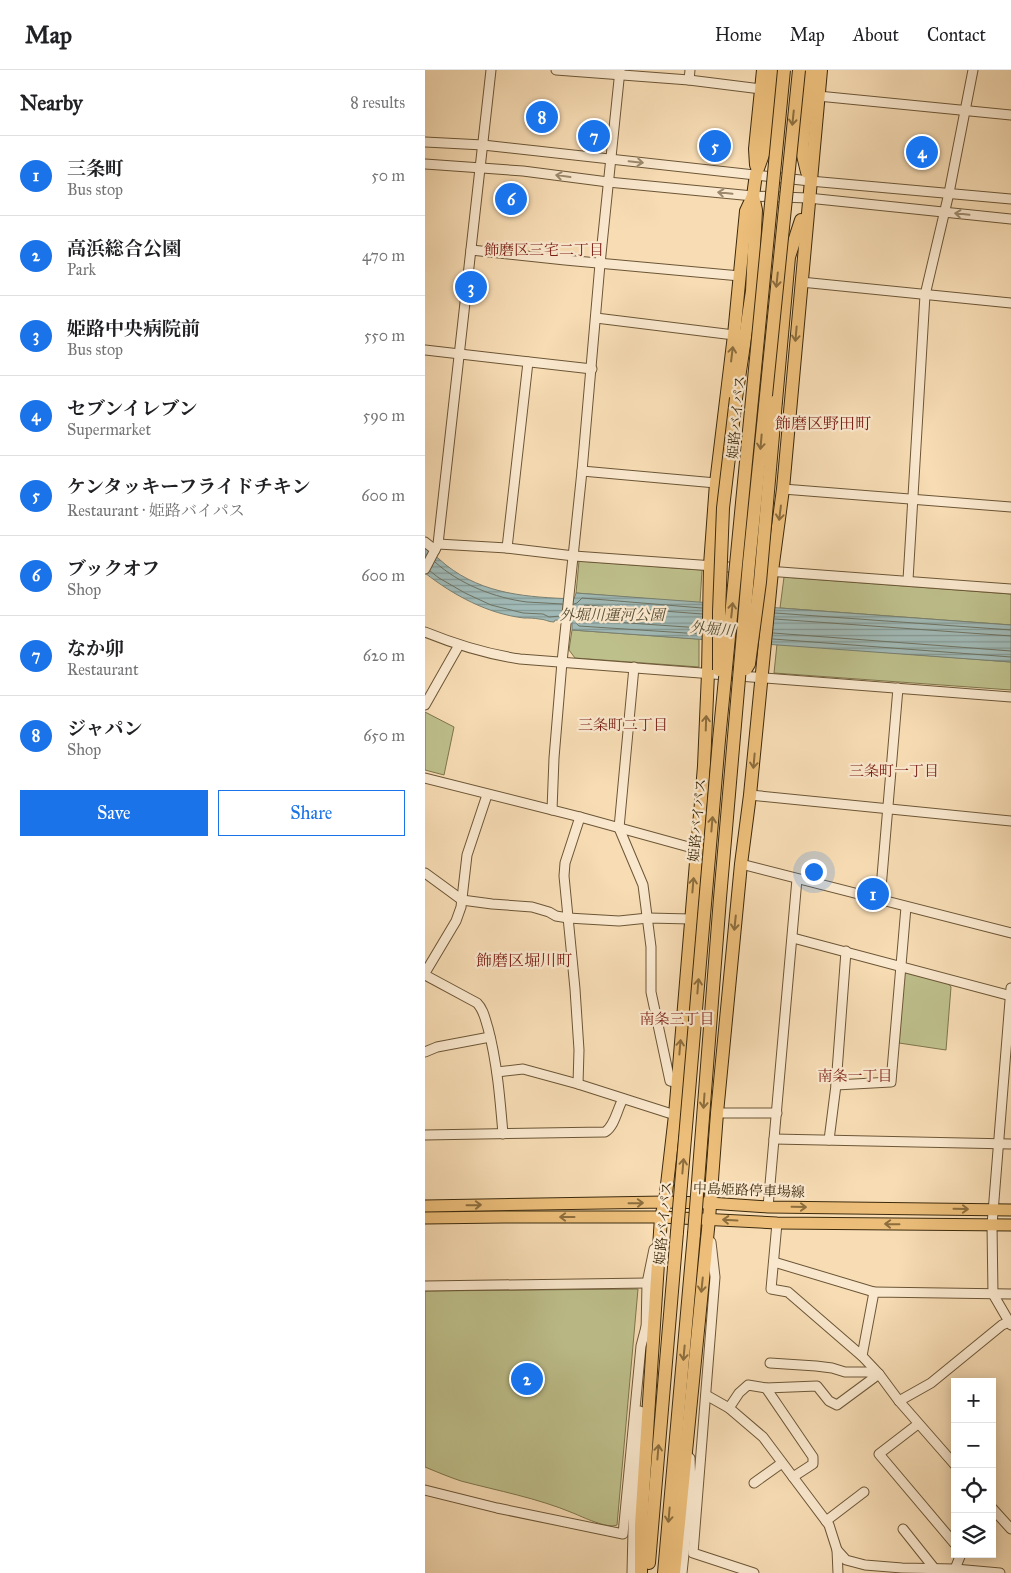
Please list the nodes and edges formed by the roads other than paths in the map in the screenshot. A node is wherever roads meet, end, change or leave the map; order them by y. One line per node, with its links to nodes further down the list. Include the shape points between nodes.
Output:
1 (491, 70): 18 (street)
2 (556, 70): 11 (street)
3 (690, 70): 12 (street)
4 (763, 70): 13 (highway)
5 (773, 70): 22 (highway, via 765,149)
6 (784, 70): 67 (highway, 姫路バイパス, one-way to 6, bridge)
7 (799, 70): 63 (highway, 姫路バイパス, one-way to 63, bridge)
8 (809, 70): 23 (highway, via 802,151)
9 (821, 70): 14 (highway)
10 (973, 70): 15 (street)
11 (620, 73): 12 (street); 19 (street)
12 (689, 80): 13 (street)
13 (761, 89): 22 (highway, via 755,149)
14 (818, 96): 15 (street); 23 (highway)
15 (965, 110): 16 (street); 25 (street)
16 (1011, 115)
17 (425, 142): 18 (street)
18 (483, 145): 19 (street); 21 (street)
19 (610, 159): 22 (street, one-way to 22); 24 (street)
20 (425, 164): 21 (street)
21 (481, 168): 24 (street, one-way to 21); 31 (street)
22 (757, 174): 23 (street); 26 (highway)
23 (810, 181): 25 (street); 27 (highway)
24 (608, 182): 26 (street, one-way to 24); 32 (street)
25 (949, 193): 28 (street); 29 (street)
26 (753, 196): 27 (street); 33 (highway, via 746,211); 67 (highway, bridge, via 756,210 752,291 723,508)
27 (808, 198): 29 (street); 34 (highway); 63 (highway, bridge, via 789,257 760,582 749,664)
28 (1011, 199)
29 (944, 212): 30 (street, one-way to 29); 35 (street)
30 (1011, 218)
31 (471, 250): 32 (street); 40 (street)
32 (600, 264): 33 (street); 37 (street)
33 (740, 276): 38 (highway)
34 (801, 282): 35 (street); 45 (highway, one-way to 45)
35 (925, 295): 36 (street); 46 (street)
36 (1011, 303)
37 (596, 318): 38 (street); 42 (street)
38 (734, 335): 44 (highway, one-way to 38)
39 (425, 350): 40 (street)
40 (459, 353): 41 (street); 49 (street)
41 (528, 362): 42 (street); 50 (street)
42 (592, 369): 43 (street)
43 (582, 471): 44 (street); 51 (street)
44 (716, 483): 53 (highway)
45 (783, 489): 46 (street); 54 (highway, one-way to 54)
46 (912, 499): 47 (street); 55 (street)
47 (1011, 507)
48 (425, 542): 49 (street)
49 (436, 547): 50 (street); 52 (street)
50 (507, 548): 51 (street)
51 (574, 556): 53 (street); 59 (street)
52 (425, 569)
53 (710, 571): 54 (street); 61 (highway)
54 (773, 571): 55 (street); 62 (highway)
55 (907, 580): 56 (street)
56 (1011, 589)
57 (425, 632): 58 (street)
58 (459, 645): 59 (street, via 490,654); 66 (street)
59 (561, 662): 60 (street); 72 (street)
60 (634, 668): 61 (street); 75 (street)
61 (708, 673): 62 (street); 76 (highway, one-way to 61)
62 (762, 678): 64 (street); 70 (highway, one-way to 70)
63 (738, 686): 155 (highway, 姫路バイパス, one-way to 155, bridge)
64 (898, 688): 65 (street); 71 (street)
65 (1011, 697)
66 (425, 705)
67 (719, 740): 154 (highway, 姫路バイパス, one-way to 67, bridge, via 677,1232)
68 (425, 778): 69 (street)
69 (487, 795): 72 (street); 80 (street, via 467,854)
70 (751, 795): 71 (street); 77 (highway)
71 (888, 809): 74 (street); 81 (street)
72 (552, 810): 73 (street)
73 (581, 817): 75 (street); 83 (street, via 565,862)
74 (1011, 821)
75 (619, 828): 76 (street); 84 (street, via 643,886)
76 (696, 849): 85 (highway, one-way to 76)
77 (741, 864): 79 (street); 100 (highway, one-way to 100)
78 (425, 873): 80 (street)
79 (797, 879): 81 (street); 87 (street)
80 (462, 900): 83 (street, via 533,907); 90 (street, via 456,921)
81 (880, 900): 82 (street)
82 (906, 907): 86 (street); 89 (street)
83 (567, 918): 84 (street, via 619,921); 96 (street, via 578,1041)
84 (648, 918): 85 (street); 95 (street, via 651,992 670,1081)
85 (691, 919): 95 (highway, one-way to 85)
86 (1011, 933)
87 (793, 938): 88 (street); 99 (street)
88 (846, 951): 89 (street); 97 (street)
89 (900, 966): 91 (street); 97 (street, via 891,1082)
90 (425, 974): 92 (street, via 477,1003 482,1008)
91 (1011, 994): 106 (street)
92 (490, 1037): 93 (street); 94 (street)
93 (425, 1052)
94 (497, 1072): 96 (street, via 523,1069); 102 (street)
95 (677, 1083): 101 (highway)
96 (577, 1084): 98 (street)
97 (836, 1085): 105 (street)
98 (623, 1099): 101 (street); 102 (street, via 610,1129 605,1132)
99 (777, 1113): 100 (street); 104 (street)
100 (717, 1114): 109 (highway)
101 (675, 1115): 108 (highway)
102 (503, 1134): 103 (street)
103 (425, 1136)
104 (774, 1139): 105 (street); 111 (street)
105 (829, 1140): 106 (street)
106 (999, 1144): 107 (street); 112 (street)
107 (1011, 1144)
108 (665, 1202): 109 (main road, 中島姫路停車場線); 110 (main road, 中島姫路停車場線, one-way to 108); 114 (highway)
109 (709, 1203): 111 (main road, 中島姫路停車場線); 116 (highway)
110 (425, 1206)
111 (768, 1207): 112 (main road, 中島姫路停車場線, one-way to 112)
112 (993, 1210): 113 (main road, 中島姫路停車場線); 118 (street)
113 (1011, 1210)
114 (661, 1217): 115 (main road, one-way to 115); 116 (main road); 121 (street); 137 (highway)
115 (425, 1218)
116 (709, 1219): 117 (main road, one-way to 116); 132 (street, via 715,1277); 135 (highway, one-way to 135)
117 (777, 1222): 118 (main road, one-way to 117); 120 (street)
118 (992, 1225): 119 (main road); 124 (street)
119 (1011, 1225)
120 (773, 1262): 123 (street); 128 (street, via 771,1289 788,1292)
121 (647, 1282): 122 (street); 127 (street)
122 (425, 1286)
123 (874, 1292): 124 (street); 128 (street)
124 (993, 1294): 125 (street); 126 (street)
125 (1011, 1294)
126 (1010, 1324): 133 (street, via 1002,1325 931,1382)
127 (646, 1327): 142 (street); 143 (street, via 641,1346 623,1534)
128 (863, 1356): 130 (street)
129 (770, 1364): 130 (street)
130 (879, 1374): 131 (street, via 837,1405 829,1401 817,1386); 133 (street)
131 (766, 1388): 134 (street, via 748,1385); 140 (street, via 813,1457 813,1464)
132 (706, 1395): 134 (street); 158 (street, via 693,1553)
133 (899, 1402): 136 (street)
134 (729, 1408): 139 (street, via 763,1437)
135 (689, 1420): 156 (highway); 157 (street, via 691,1488)
136 (919, 1424): 138 (street); 149 (street, via 879,1454)
137 (647, 1435): 142 (highway); 154 (highway)
138 (951, 1460)
139 (782, 1463): 140 (street); 141 (street)
140 (793, 1477): 146 (street)
141 (754, 1483)
142 (634, 1487): 154 (street)
143 (425, 1490)
144 (858, 1493): 146 (street)
145 (996, 1512): 148 (street)
146 (826, 1521): 150 (street)
147 (903, 1528): 152 (street)
148 (1011, 1529)
149 (951, 1539)
150 (837, 1550): 152 (street, via 846,1560 865,1564); 159 (street)
151 (959, 1558): 153 (street)
152 (934, 1568): 153 (street)
153 (955, 1569): 160 (street)
154 (640, 1570)
155 (664, 1573)
156 (674, 1573)
157 (682, 1573)
158 (754, 1573)
159 (838, 1573)
160 (1000, 1573)

